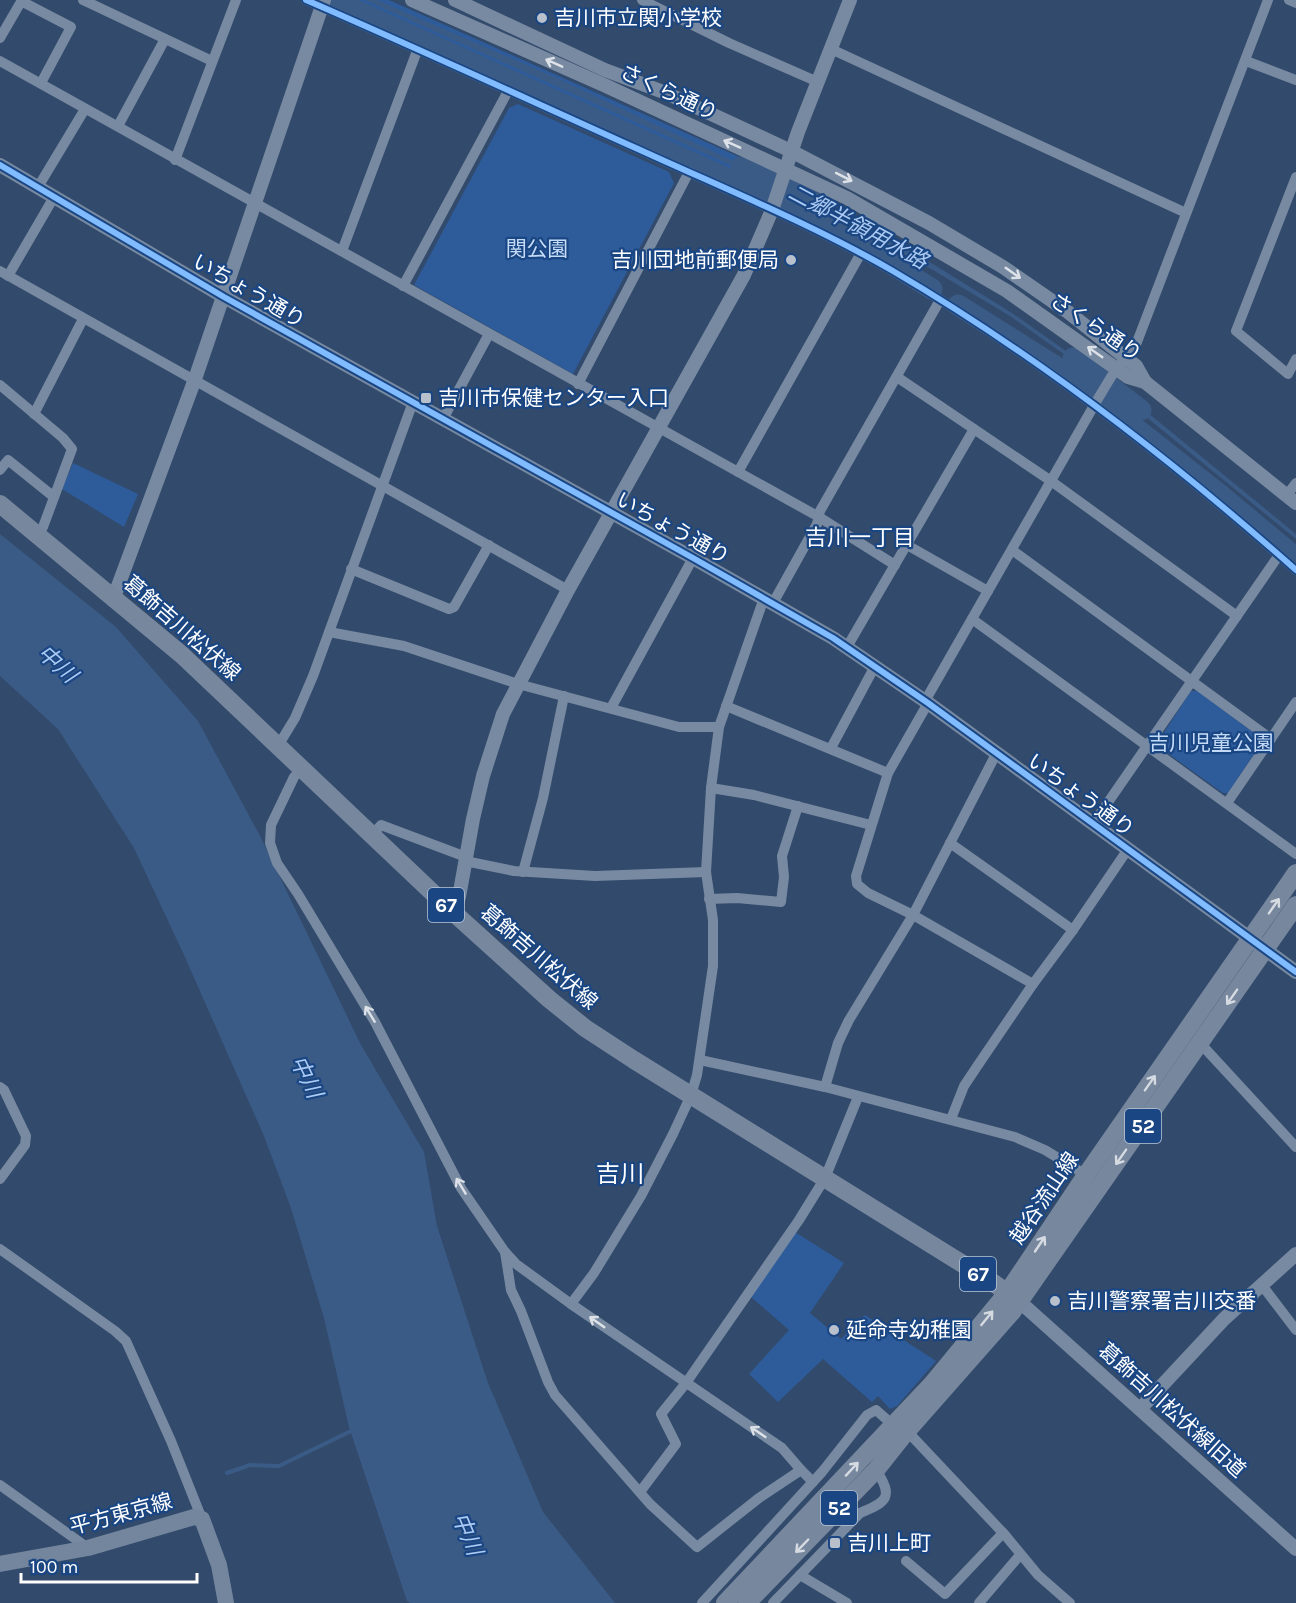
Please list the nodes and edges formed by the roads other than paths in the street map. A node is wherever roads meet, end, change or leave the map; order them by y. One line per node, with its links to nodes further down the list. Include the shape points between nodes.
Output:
1 (21, 0): 13 (street); 22 (street, via 71,27)
2 (83, 0): 14 (street)
3 (236, 0): 18 (street)
4 (306, 0): 11 (street)
5 (412, 0): 30 (street, さくら通り, one-way to 5)
6 (455, 0): 26 (street, さくら通り)
7 (642, 0): 21 (street)
8 (850, 0): 15 (street)
9 (1268, 0): 19 (street)
10 (1288, 0): 12 (street)
11 (323, 3): 16 (street); 34 (street)
12 (1296, 3)
13 (0, 38)
14 (165, 39): 18 (street); 25 (street)
15 (831, 49): 21 (street); 36 (street)
16 (417, 51): 23 (street); 37 (street)
17 (0, 61): 22 (street)
18 (212, 61): 27 (street)
19 (1246, 61): 20 (street); 36 (street)
20 (1296, 80)
21 (818, 82): 26 (street)
22 (40, 83): 24 (street)
23 (507, 91): 29 (street); 40 (street)
24 (85, 109): 25 (street); 32 (street)
25 (118, 126): 27 (street)
26 (791, 151): 30 (street); 46 (street, さくら通り, one-way to 46, via 900,207 1003,267 1068,312)
27 (175, 160): 34 (street)
28 (0, 165): 32 (street, いちょう通り)
29 (689, 172): 35 (street); 50 (street)
30 (783, 172): 35 (street); 46 (street, さくら通り, one-way to 30, via 1007,291 953,259 847,198)
31 (1296, 177): 48 (street, via 1236,331)
32 (38, 187): 33 (street, いちょう通り)
33 (54, 197): 39 (street); 41 (street, いちょう通り)
34 (256, 203): 37 (street); 41 (street)
35 (773, 208): 38 (street); 56 (street, via 744,275)
36 (1186, 213): 46 (street, via 1139,337)
37 (342, 250): 40 (street)
38 (861, 253): 42 (street); 59 (street)
39 (4, 274): 43 (street)
40 (403, 286): 44 (street)
41 (224, 297): 49 (street); 52 (street, いちょう通り)
42 (940, 300): 47 (street); 53 (street)
43 (83, 319): 49 (street); 54 (street)
44 (489, 334): 50 (street); 55 (street)
45 (1296, 359): 48 (street)
46 (1118, 368): 53 (street); 64 (street, さくら通り, via 1136,366 1145,382)
47 (897, 377): 57 (street); 67 (street)
48 (1292, 378)
49 (195, 379): 62 (street); 79 (street)
50 (578, 384): 56 (street)
51 (0, 385): 54 (street)
52 (413, 402): 55 (street, いちょう通り); 62 (street)
53 (1095, 403): 60 (street); 72 (street)
54 (34, 414): 63 (street, via 72,449)
55 (443, 419): 66 (street, いちょう通り)
56 (659, 428): 59 (street); 66 (street)
57 (974, 429): 60 (street); 70 (street)
58 (0, 470): 63 (street, via 9,460)
59 (738, 472): 67 (street)
60 (1051, 481): 71 (street); 81 (street)
61 (1296, 483): 64 (street)
62 (381, 484): 69 (street); 75 (street)
63 (54, 497): 68 (street, via 43,527)
64 (1291, 499)
65 (0, 504): 68 (main road, 葛飾吉川松伏線 / 67)
66 (611, 514): 73 (street, いちょう通り); 77 (street)
67 (819, 517): 74 (street); 80 (street)
68 (36, 534): 79 (main road, 葛飾吉川松伏線 / 67)
69 (489, 545): 75 (street, via 454,607 449,609); 77 (street)
70 (907, 545): 74 (street); 78 (street)
71 (1012, 550): 78 (street); 86 (street)
72 (1279, 555): 76 (street); 81 (street)
73 (693, 558): 80 (street, いちょう通り); 92 (street)
74 (894, 565): 84 (street)
75 (351, 569): 83 (street)
76 (1296, 570)
77 (568, 590): 87 (street)
78 (988, 591): 82 (street)
79 (114, 597): 95 (main road, 葛飾吉川松伏線 / 67)
80 (768, 600): 84 (street, いちょう通り); 91 (street)
81 (1237, 616): 86 (street)
82 (972, 619): 89 (street); 96 (street)
83 (329, 632): 87 (street, via 404,646); 95 (street, via 295,718)
84 (847, 647): 85 (street, いちょう通り)
85 (875, 666): 89 (street, いちょう通り); 97 (street)
86 (1192, 681): 94 (street); 96 (street)
87 (518, 684): 88 (street); 110 (street, via 494,739 472,819)
88 (564, 696): 92 (street); 111 (street)
89 (926, 702): 98 (street, いちょう通り); 100 (street)
90 (1296, 702): 94 (street)
91 (726, 706): 93 (street); 97 (street)
92 (611, 708): 93 (street, via 680,727)
93 (719, 727): 101 (street)
94 (1271, 739): 102 (street)
95 (278, 746): 99 (main road, 葛飾吉川松伏線 / 67)
96 (1147, 746): 102 (street); 104 (street)
97 (831, 748): 100 (street)
98 (996, 754): 104 (street, いちょう通り); 107 (street)
99 (302, 768): 106 (main road, 葛飾吉川松伏線 / 67); 134 (street, one-way to 99, via 461,1188 375,1022 277,863 270,843 271,825)
100 (888, 773): 105 (street)
101 (711, 788): 103 (street); 112 (street)
102 (1227, 804): 109 (street)
103 (798, 806): 105 (street); 114 (street, via 782,856 781,902)
104 (1093, 824): 108 (street, いちょう通り)
105 (871, 825): 117 (street, via 857,884)
106 (372, 835): 110 (street, via 381,825); 116 (main road, 葛飾吉川松伏線 / 67)
107 (950, 843): 117 (street); 118 (street)
108 (1128, 849): 118 (street); 119 (street, いちょう通り)
109 (1296, 854)
110 (466, 859): 111 (street); 116 (street)
111 (523, 872): 112 (street, via 595,876)
112 (706, 872): 114 (street)
113 (1296, 873): 119 (main road, 越谷流山線 / 52, one-way to 113)
114 (709, 899): 123 (street, via 713,966)
115 (1296, 905): 119 (main road, 越谷流山線 / 52)
116 (454, 913): 126 (main road, 葛飾吉川松伏線 / 67, via 585,1028)
117 (913, 915): 121 (street); 125 (street, via 849,1020)
118 (1073, 930): 121 (street)
119 (1258, 943): 120 (street, いちょう通り); 122 (main road, 越谷流山線 / 52, one-way to 122); 130 (main road, 越谷流山線 / 52, one-way to 119)
120 (1296, 972)
121 (1033, 984): 128 (street, via 964,1086)
122 (1200, 1043): 129 (street); 137 (main road, 越谷流山線 / 52, one-way to 137)
123 (700, 1060): 125 (street); 126 (street)
124 (0, 1087): 132 (street, via 26,1136 25,1145)
125 (825, 1087): 127 (street)
126 (691, 1095): 131 (main road, 葛飾吉川松伏線 / 67); 138 (street, via 641,1196)
127 (858, 1096): 128 (street); 131 (street)
128 (951, 1119): 130 (street, via 1015,1137)
129 (1296, 1148)
130 (1086, 1175): 137 (main road, 越谷流山線 / 52, one-way to 130)
131 (825, 1178): 137 (main road, 葛飾吉川松伏線 / 67); 140 (street)
132 (0, 1179)
133 (0, 1249): 148 (street, via 126,1341)
134 (505, 1252): 138 (street); 147 (street, via 511,1290 552,1389)
135 (1296, 1254): 136 (street)
136 (1262, 1284): 139 (street); 141 (street)
137 (1014, 1298): 141 (street, 葛飾吉川松伏線旧道); 142 (main road, 越谷流山線 / 52, via 932,1384)
138 (571, 1304): 140 (street, one-way to 138)
139 (1296, 1330)
140 (686, 1383): 143 (street, one-way to 140, via 782,1448); 147 (street, via 661,1414 676,1444)
141 (1140, 1409): 151 (street, 葛飾吉川松伏線旧道)
142 (900, 1428): 144 (main road, 越谷流山線 / 52); 145 (street, via 876,1410 871,1412); 149 (street); 158 (main road, 越谷流山線 / 52, one-way to 142)
143 (801, 1470): 145 (street); 147 (street, via 697,1547)
144 (876, 1470): 155 (street, via 887,1488 883,1501 860,1513); 159 (main road, 越谷流山線 / 52, one-way to 159)
145 (813, 1482): 157 (street)
146 (0, 1485): 150 (street)
147 (640, 1492)
148 (202, 1519): 150 (main road, 平方東京線, via 187,1519); 156 (main road, 平方東京線, via 219,1565)
149 (1003, 1533): 152 (street); 153 (street, via 945,1594)
150 (88, 1548): 154 (main road, 平方東京線)
151 (1296, 1549)
152 (1020, 1555): 162 (street); 163 (street)
153 (906, 1561)
154 (0, 1564)
155 (800, 1575): 160 (street); 161 (street)
156 (226, 1603)
157 (702, 1603)
158 (725, 1603)
159 (747, 1603)
160 (773, 1603)
161 (847, 1603)
162 (979, 1603)
163 (1070, 1603)

